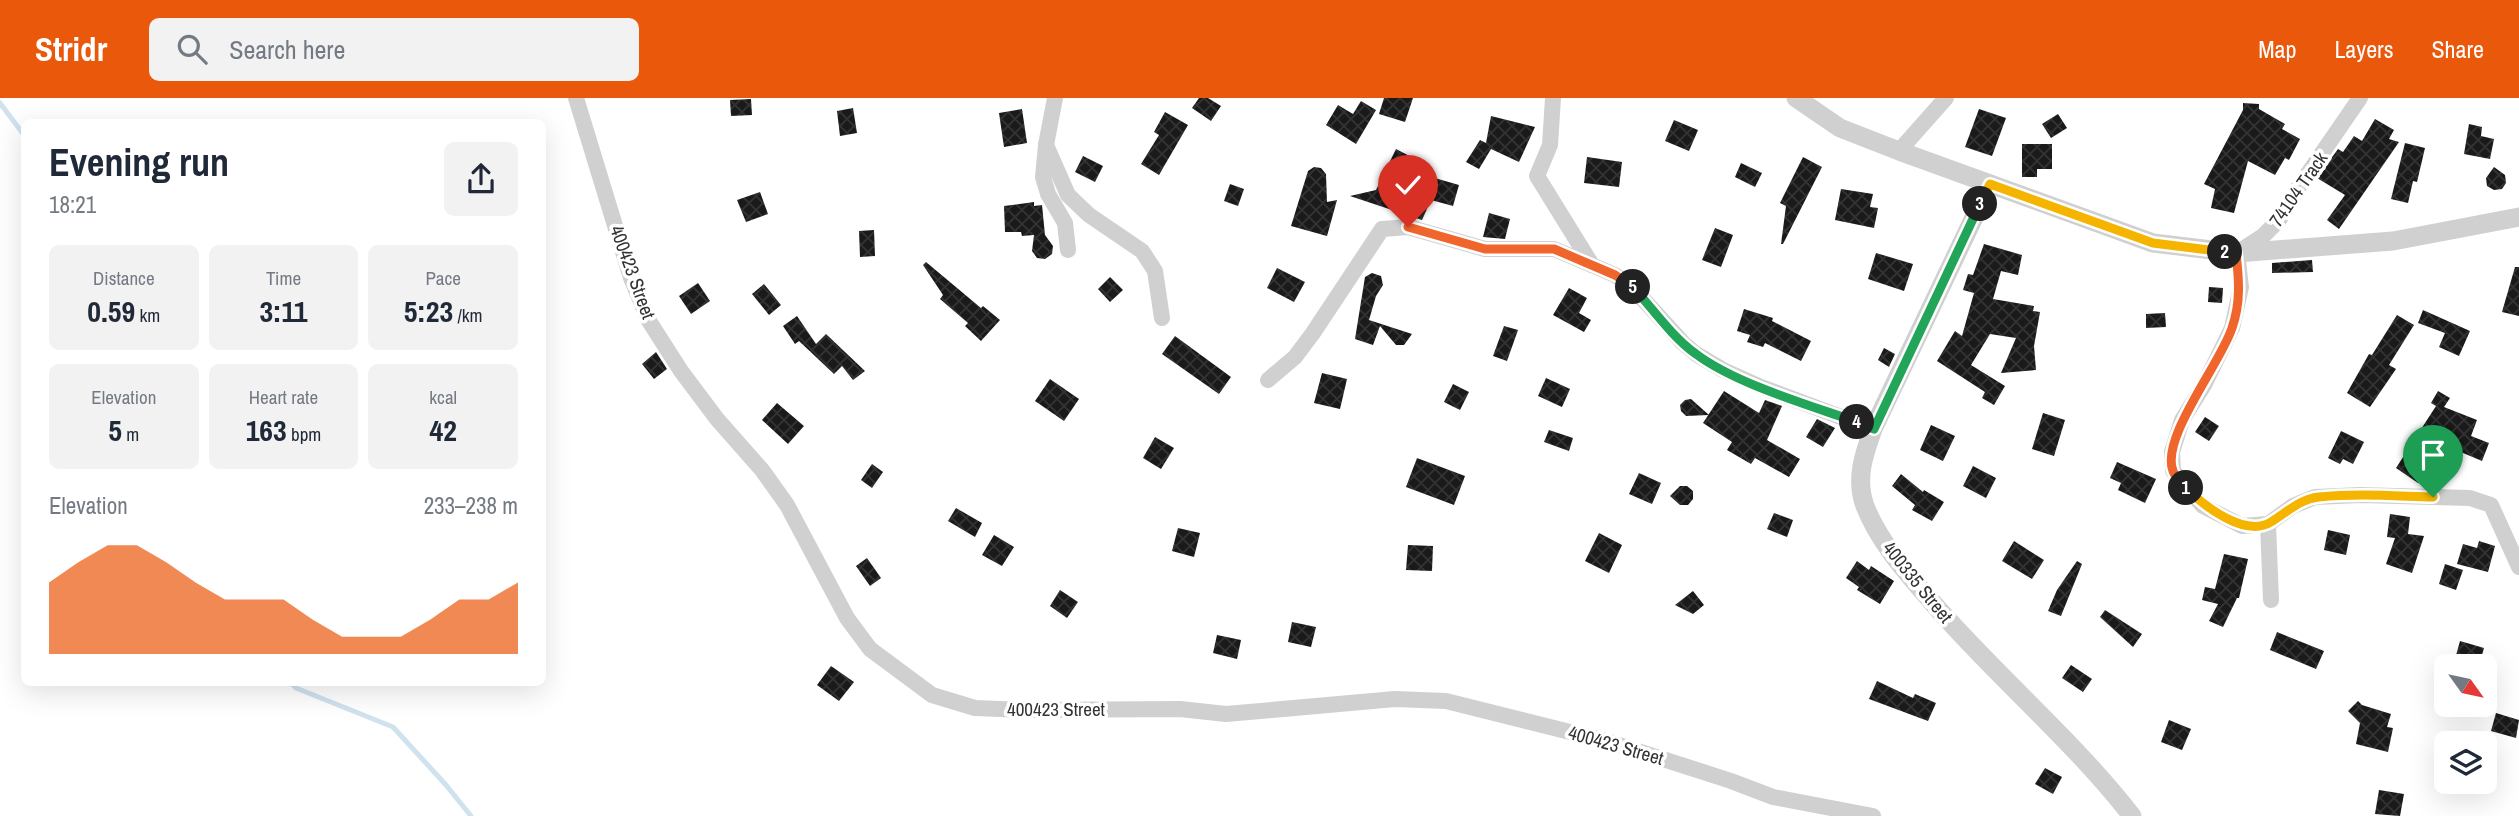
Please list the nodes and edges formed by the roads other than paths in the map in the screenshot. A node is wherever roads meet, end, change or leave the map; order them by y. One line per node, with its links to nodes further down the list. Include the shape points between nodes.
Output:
1 (576, 98): 20 (street, 400423 Street, via 631,278 649,321 681,371 787,505 847,618 870,649 932,695 975,708 1180,709 1226,714 1395,699 1446,701 1610,742 1773,797)
2 (1055, 98): 7 (street)
3 (1553, 98): 13 (street, via 1550,145 1537,176)
4 (1796, 98): 8 (street, via 1840,128)
5 (1946, 98): 8 (street)
6 (2360, 98): 12 (street, 74104 Track, via 2279,220)
7 (1046, 145): 11 (street, via 1044,177 1065,223); 14 (street, via 1068,195 1142,251 1155,271)
8 (1899, 151): 9 (street)
9 (1990, 184): 12 (street, via 2153,243); 16 (street, 400335 Street)
10 (2519, 217): 12 (street, via 2393,241)
11 (1068, 250)
12 (2236, 253): 17 (street, via 2241,287 2232,328 2182,420 2172,452 2173,471 2203,506 2242,526)
13 (1592, 265): 15 (street, via 1554,249 1485,249 1408,227 1382,229 1295,357); 16 (street, via 1632,287 1696,354 1723,370)
14 (1162, 318)
15 (1268, 380)
16 (1874, 429): 21 (street, 400335 Street, via 1861,460 1860,486 1865,506 1889,550 1965,639 2108,785)
17 (2268, 524): 18 (street, via 2292,506 2315,497 2470,498 2491,505); 19 (street)
18 (2519, 567)
19 (2271, 600)
20 (1873, 816)
21 (2132, 816)

